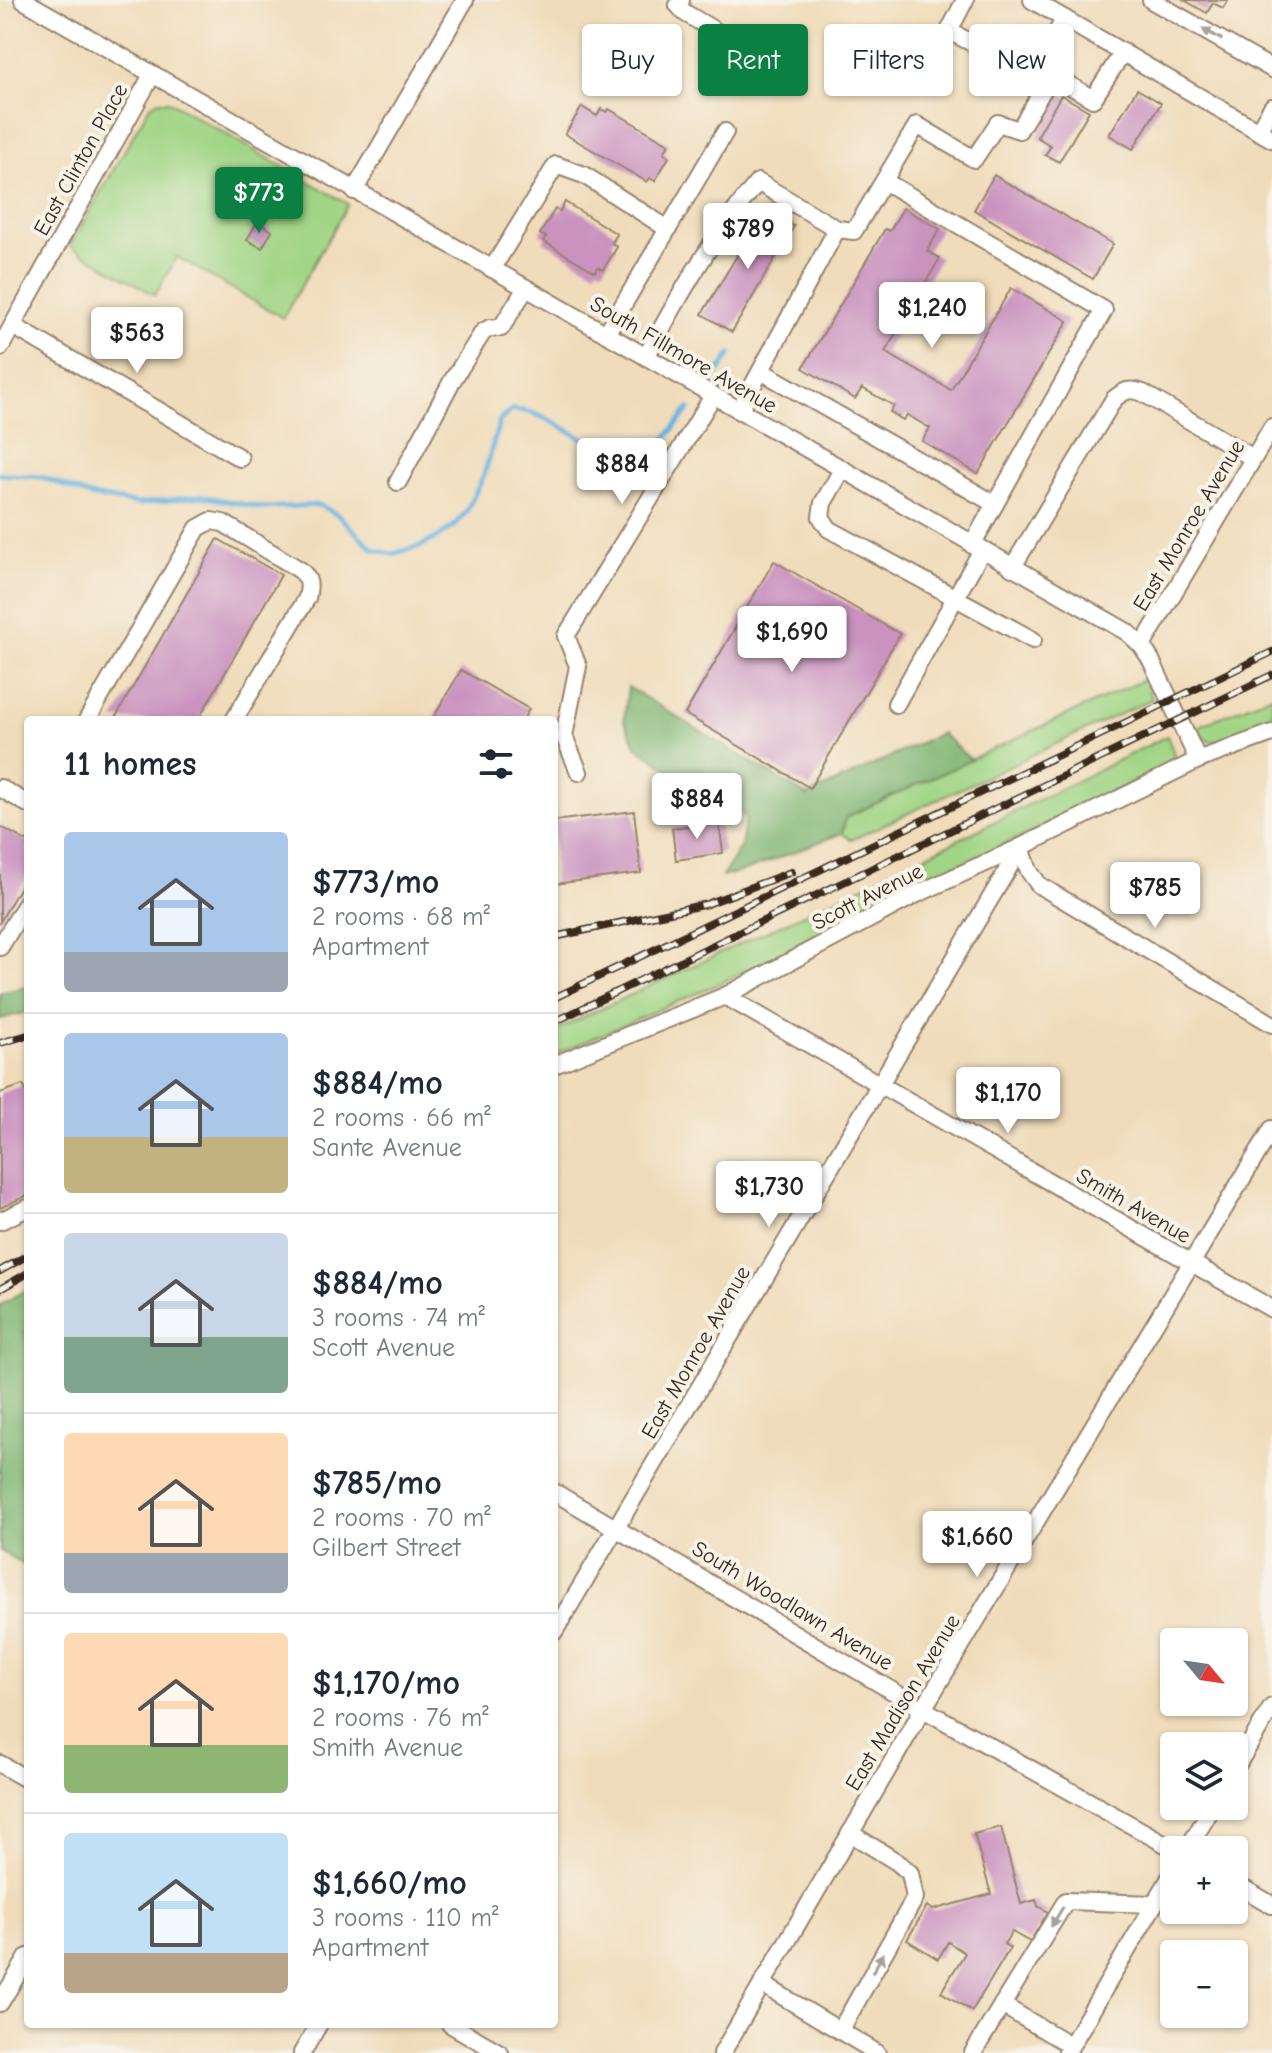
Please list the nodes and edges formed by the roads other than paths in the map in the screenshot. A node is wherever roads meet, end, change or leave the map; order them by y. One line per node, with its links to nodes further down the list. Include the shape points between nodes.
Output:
1 (23, 0): 12 (street, South Fillmore Avenue)
2 (465, 0): 17 (street)
3 (681, 0): 9 (street, via 678,5 685,13)
4 (965, 0): 8 (street, via 949,31 1027,72)
5 (1032, 0): 7 (street)
6 (1151, 0): 11 (street, one-way to 6)
7 (1052, 5): 8 (street)
8 (1065, 19): 10 (street)
9 (704, 24)
10 (1123, 52): 15 (street); 16 (street, via 1093,99 1052,75 1019,130 998,123 974,159 917,125)
11 (1272, 69)
12 (152, 75): 17 (street, South Fillmore Avenue); 22 (street, East Clinton Place)
13 (1272, 107): 15 (street)
14 (725, 132): 18 (street)
15 (1265, 135)
16 (884, 181): 19 (street, via 854,231); 34 (street, via 1104,310)
17 (354, 191): 20 (street, South Fillmore Avenue)
18 (668, 229): 20 (street, via 584,175 556,165); 23 (street)
19 (837, 229): 25 (street, via 758,182 710,248); 26 (street)
20 (492, 269): 21 (street, South Fillmore Avenue)
21 (526, 288): 23 (street, South Fillmore Avenue); 33 (street, via 501,328 483,332)
22 (13, 326): 24 (street, East Clinton Place); 30 (street)
23 (606, 334): 25 (street, South Fillmore Avenue)
24 (0, 348)
25 (646, 357): 27 (street, South Fillmore Avenue)
26 (761, 371): 28 (street); 34 (street)
27 (713, 396): 28 (street, South Fillmore Avenue); 45 (street, via 566,636 578,666 564,736)
28 (739, 411): 32 (street, South Fillmore Avenue)
29 (1272, 427): 31 (street, East Monroe Avenue)
30 (240, 458)
31 (1253, 458): 36 (street, via 1143,393 1124,391 1114,399); 39 (street, East Monroe Avenue)
32 (842, 470): 35 (street, South Fillmore Avenue); 37 (street, via 823,503 821,517 829,529)
33 (398, 482)
34 (995, 504): 35 (street)
35 (977, 548): 36 (street, South Fillmore Avenue); 37 (street)
36 (1012, 568): 39 (street, South Fillmore Avenue, via 1127,632)
37 (955, 599): 38 (street); 40 (street)
38 (1033, 640)
39 (1142, 646): 44 (street, South Fillmore Avenue)
40 (896, 704)
41 (89, 716): 42 (street, via 198,528 211,521 223,523 300,570 310,586)
42 (236, 716)
43 (1272, 733): 44 (street)
44 (1198, 760): 48 (street, Scott Avenue)
45 (579, 772)
46 (0, 788): 47 (street)
47 (24, 802)
48 (1021, 847): 51 (street, Scott Avenue, via 917,894); 52 (street, via 1039,885); 54 (street, East Monroe Avenue)
49 (24, 908): 50 (street)
50 (0, 947)
51 (725, 996): 53 (street, Scott Avenue); 54 (street, Smith Avenue)
52 (1272, 1024)
53 (558, 1063)
54 (878, 1084): 58 (street, Smith Avenue); 61 (street, East Monroe Avenue)
55 (1272, 1129): 58 (street, East Madison Avenue)
56 (24, 1210): 57 (street)
57 (0, 1221)
58 (1190, 1263): 59 (street, Smith Avenue); 64 (street, East Madison Avenue)
59 (1272, 1309)
60 (558, 1494): 61 (street, South Woodlawn Avenue)
61 (617, 1527): 62 (street, East Monroe Avenue); 64 (street, South Woodlawn Avenue)
62 (558, 1625)
63 (1272, 1707): 65 (street)
64 (923, 1709): 68 (street, East Madison Avenue); 69 (street, South Woodlawn Avenue)
65 (1248, 1747)
66 (0, 1764): 67 (street)
67 (24, 1778)
68 (850, 1833): 75 (street, East Madison Avenue); 80 (street, one-way to 68, via 915,1898 910,1873)
69 (1160, 1841)
70 (1248, 1891): 73 (street)
71 (1160, 1894): 72 (street)
72 (1154, 1904): 77 (street, one-way to 77, via 1066,1901); 81 (street)
73 (1272, 1905)
74 (24, 1964): 76 (street)
75 (762, 1984): 80 (street); 84 (street, East Madison Avenue)
76 (0, 2003)
77 (1002, 2005): 81 (street); 86 (street)
78 (317, 2028): 82 (street)
79 (457, 2028): 83 (street)
80 (840, 2031): 85 (street)
81 (1068, 2049)
82 (302, 2053)
83 (500, 2053)
84 (722, 2053)
85 (877, 2053)
86 (973, 2053)

